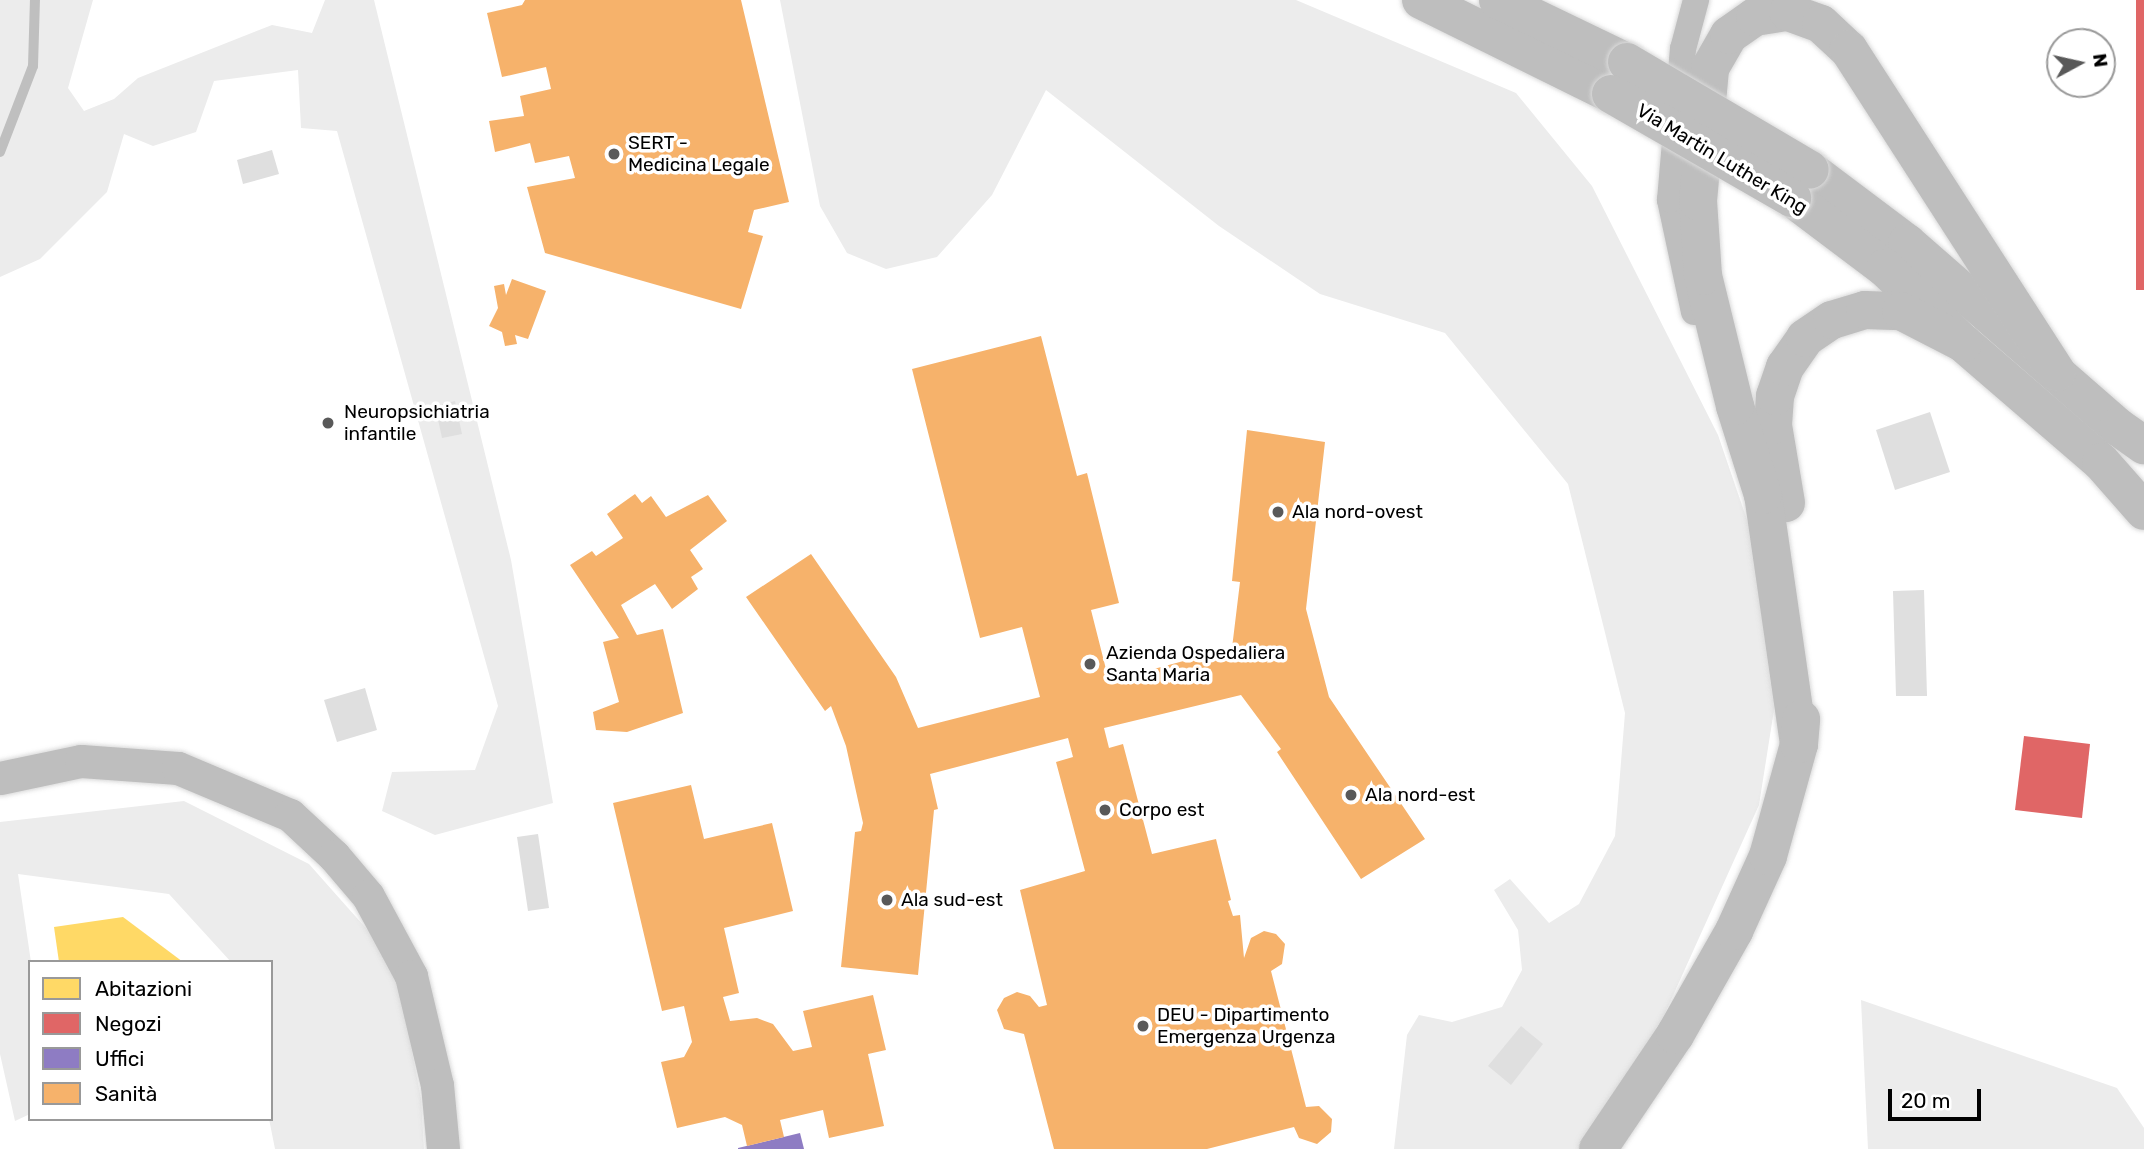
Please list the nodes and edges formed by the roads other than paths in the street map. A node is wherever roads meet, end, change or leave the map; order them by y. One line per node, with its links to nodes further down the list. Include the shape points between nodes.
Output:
1 (1420, 0): 5 (main road, Via Martin Luther King)
2 (1498, 0): 5 (main road, Via Martin Luther King)
3 (1696, 0): 9 (street, via 1682,49 1670,200 1688,291 1703,338)
4 (1773, 6): 8 (main road, via 1821,24 1849,50); 9 (main road, via 1729,36 1710,68 1698,201 1700,238 1703,276)
5 (1619, 78): 6 (main road, Via Martin Luther King, bridge)
6 (1801, 184): 7 (main road, Via Martin Luther King); 8 (main road, Via Martin Luther King, via 1907,243)
7 (1963, 343): 11 (main road, Via Martin Luther King, via 2101,462); 12 (main road, via 1901,311 1865,310 1832,320 1805,338 1785,367 1775,396 1773,425 1801,603 1805,653)
8 (2057, 373): 10 (main road, Via Martin Luther King)
9 (1735, 406): 12 (main road, via 1763,495)
10 (2144, 445)
11 (2144, 511)
12 (1800, 744): 15 (main road, via 1768,856 1734,931 1675,1035)
13 (0, 778): 14 (street, via 81,761 178,768 290,815 368,896 411,976 437,1086)
14 (443, 1149)
15 (1598, 1149)

